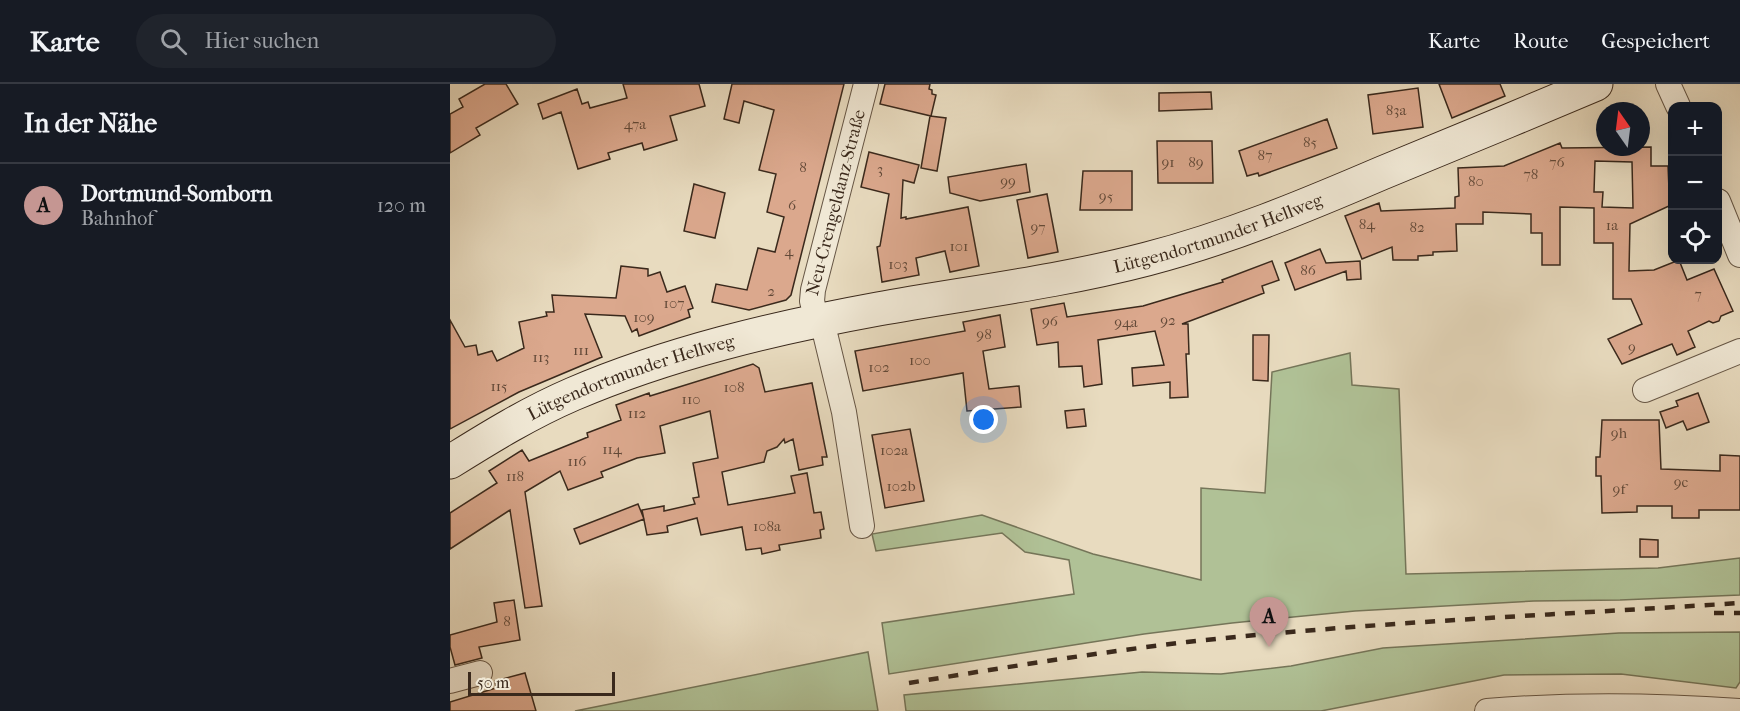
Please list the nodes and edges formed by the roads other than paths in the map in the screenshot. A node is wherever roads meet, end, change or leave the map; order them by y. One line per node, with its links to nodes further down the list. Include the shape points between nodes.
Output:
1 (866, 84): 7 (street, Neu-Crengeldanz-Straße, via 813,290 812,301)
2 (1596, 84): 7 (main road, Lütgendortmunder Hellweg, via 1293,211 1185,249 1084,273)
3 (1668, 84): 4 (street)
4 (1676, 102)
5 (1722, 210): 6 (street)
6 (1740, 255)
7 (819, 321): 10 (main road, Lütgendortmunder Hellweg, via 721,345 612,379 512,424); 11 (street, via 844,412)
8 (1740, 351): 9 (street)
9 (1645, 390)
10 (450, 462)
11 (862, 525)
12 (480, 673): 13 (street)
13 (450, 681)
14 (1487, 711): 15 (street, via 1553,706 1664,706)
15 (1740, 711)

